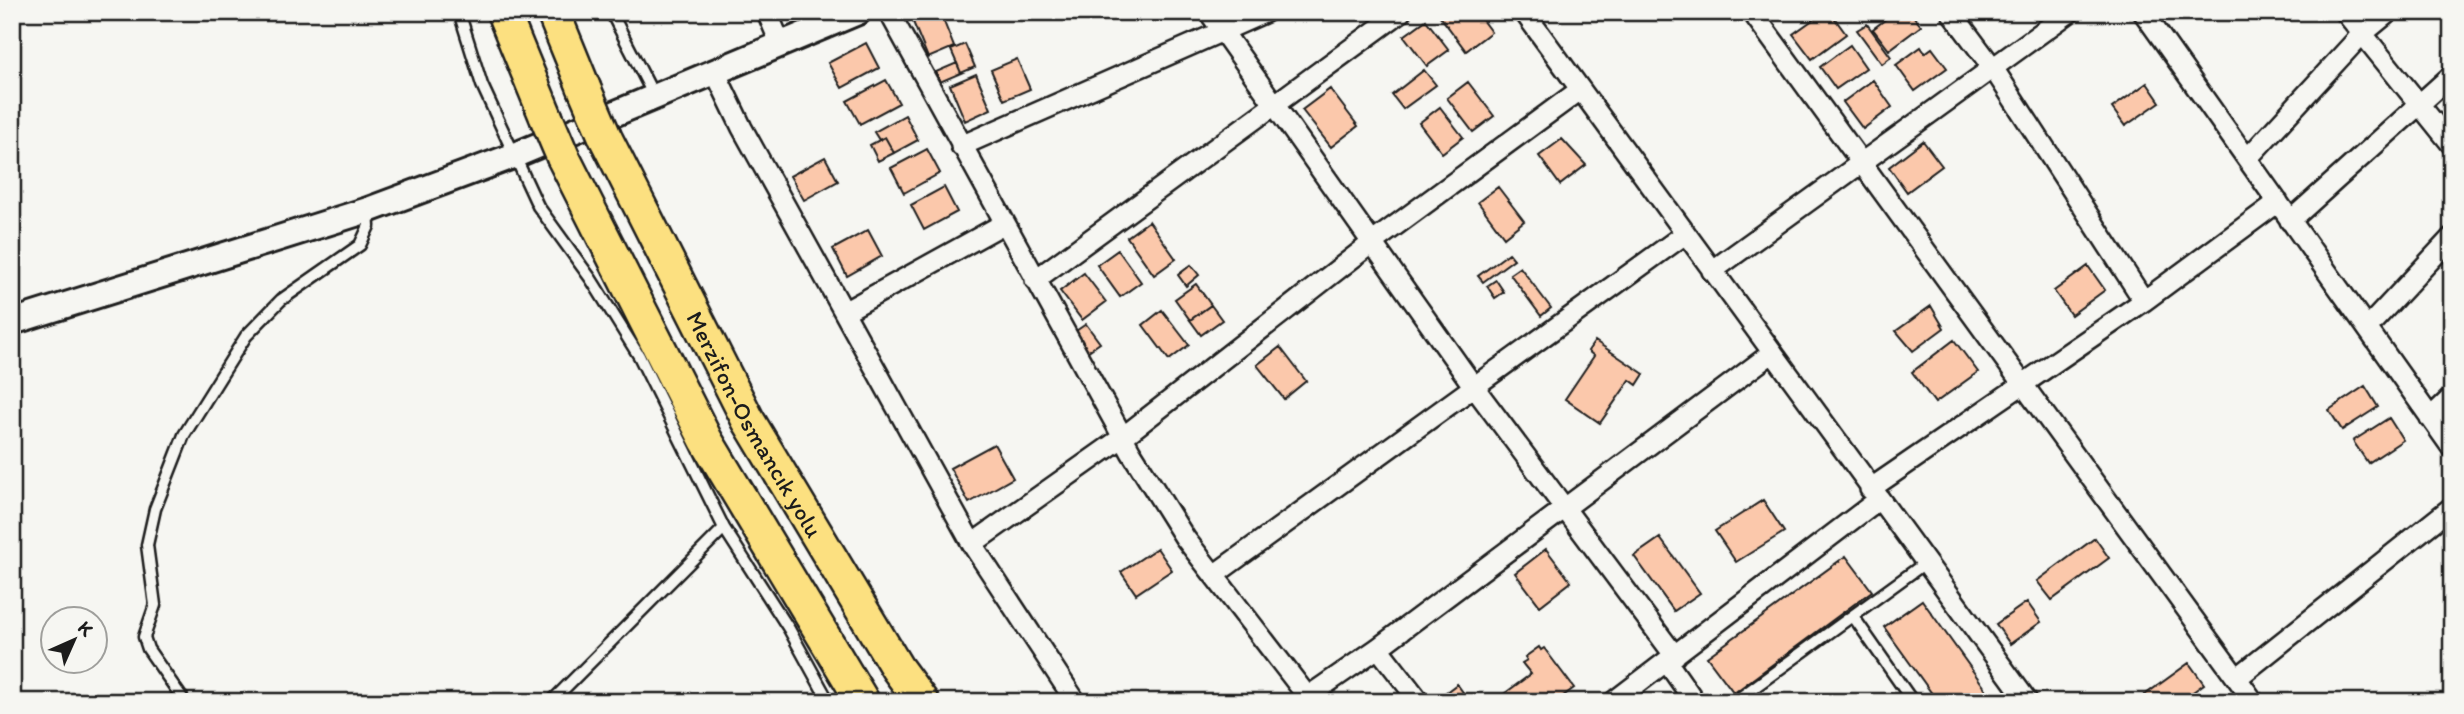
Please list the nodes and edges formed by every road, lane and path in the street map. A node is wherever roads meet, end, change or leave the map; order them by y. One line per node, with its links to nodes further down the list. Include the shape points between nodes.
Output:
1 (459, 12): 30 (lane, via 482,85)
2 (503, 12): 68 (highway, Merzifon-Osmancık yolu, bridge, via 563,157 706,440)
3 (553, 12): 69 (highway, Merzifon-Osmancık yolu, bridge, via 605,138 748,420)
4 (611, 12): 25 (lane)
5 (767, 12): 20 (street)
6 (858, 12): 20 (street)
7 (889, 12): 29 (street)
8 (1209, 12): 18 (street)
9 (1266, 12): 18 (street)
10 (1401, 12): 27 (street)
11 (1524, 12): 24 (street)
12 (1752, 12): 32 (street)
13 (1951, 12): 21 (street)
14 (2070, 12): 21 (street)
15 (2143, 12): 31 (street)
16 (2345, 12): 19 (street)
17 (2389, 12): 19 (street)
18 (1222, 32): 27 (street); 29 (street)
19 (2361, 35): 26 (street); 31 (street)
20 (781, 45): 22 (street)
21 (1993, 68): 32 (street); 42 (street)
22 (716, 74): 25 (street); 43 (street)
23 (2452, 75): 26 (street)
24 (1580, 90): 37 (street); 39 (street)
25 (655, 98): 30 (street)
26 (2419, 105): 28 (street); 35 (street)
27 (1273, 106): 39 (street); 41 (street)
28 (2452, 145)
29 (961, 146): 36 (street)
30 (513, 156): 34 (street); 56 (lane, via 538,206 592,279 639,356)
31 (2247, 159): 33 (street)
32 (1860, 164): 40 (street); 47 (street)
33 (2277, 202): 35 (street); 42 (street)
34 (368, 210): 44 (street); 65 (lane, via 369,226 359,245 281,300 246,336 184,435 155,509 147,545 155,606 144,637)
35 (2290, 220): 45 (street)
36 (1005, 223): 41 (street); 43 (street)
37 (1685, 234): 40 (street); 48 (street)
38 (2452, 237): 45 (street)
39 (1373, 242): 48 (street); 51 (street)
40 (1712, 271): 46 (street)
41 (1035, 280): 51 (street)
42 (2144, 300): 47 (street)
43 (844, 312): 57 (street)
44 (12, 322)
45 (2367, 328): 50 (street)
46 (1772, 353): 53 (street); 54 (street)
47 (2024, 385): 53 (street); 63 (street)
48 (1474, 387): 54 (street); 59 (street)
49 (2452, 397): 50 (street)
50 (2430, 418): 52 (street)
51 (1123, 437): 57 (street); 59 (street, via 1185,538)
52 (2452, 448)
53 (1874, 495): 58 (street); 62 (street)
54 (1564, 506): 61 (street); 62 (street)
55 (2452, 507): 63 (street)
56 (724, 528): 66 (lane); 67 (lane, via 789,629)
57 (972, 544): 70 (street)
58 (1925, 563): 60 (lane); 76 (street)
59 (1214, 575): 64 (street)
60 (1853, 616): 74 (lane); 75 (lane)
61 (1378, 648): 64 (street); 71 (street)
62 (1671, 659): 72 (street); 73 (street)
63 (2237, 678): 77 (street)
64 (1303, 699)
65 (185, 702)
66 (551, 702)
67 (828, 702)
68 (863, 702)
69 (922, 702)
70 (1076, 702)
71 (1420, 702)
72 (1613, 702)
73 (1695, 702)
74 (1734, 702)
75 (1913, 702)
76 (2028, 702)
77 (2255, 702)

